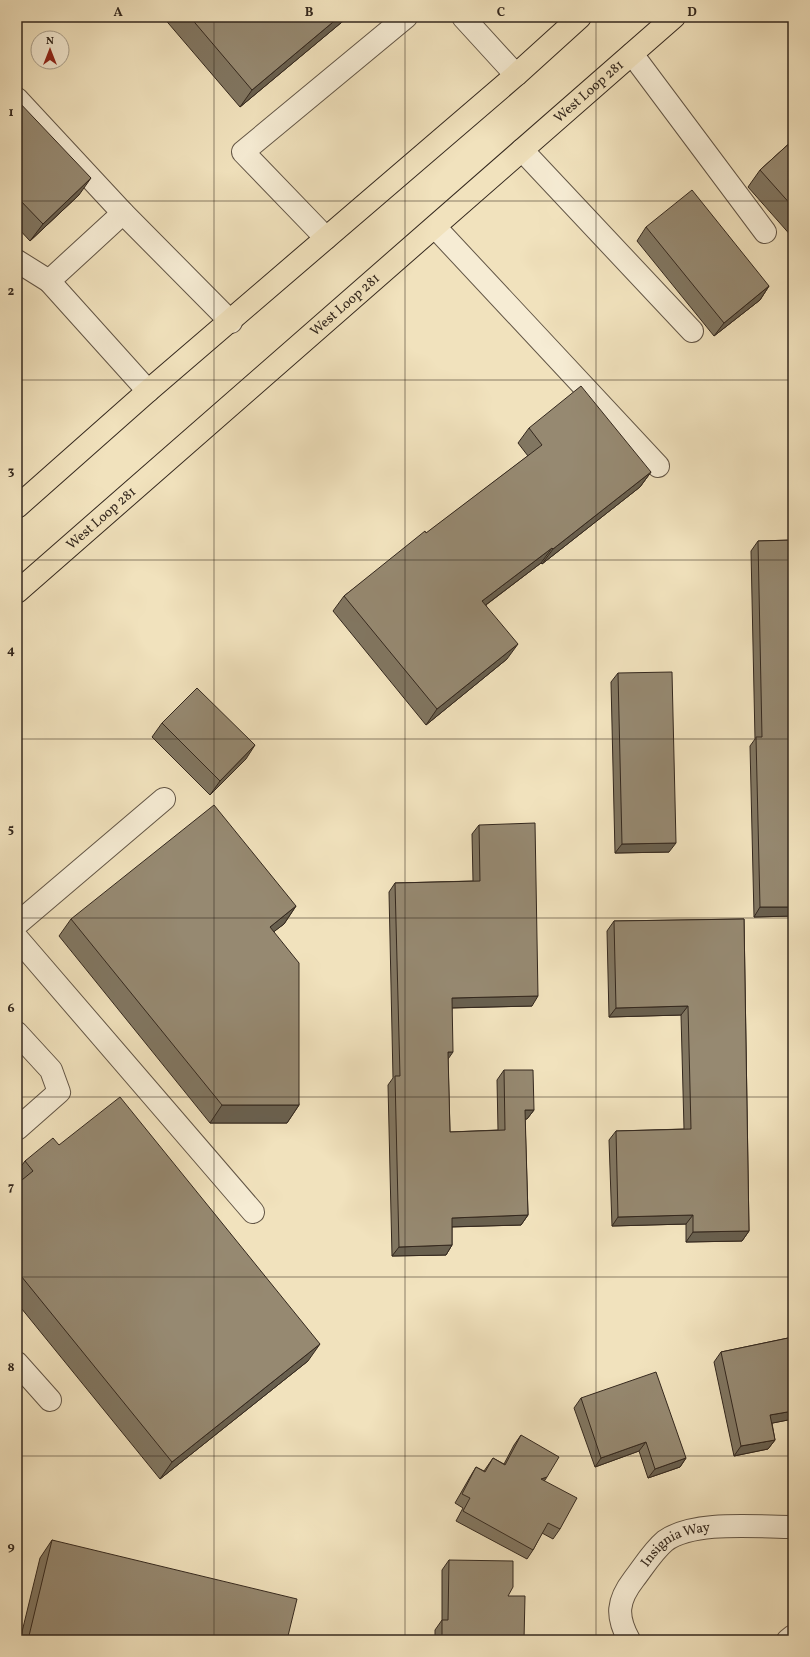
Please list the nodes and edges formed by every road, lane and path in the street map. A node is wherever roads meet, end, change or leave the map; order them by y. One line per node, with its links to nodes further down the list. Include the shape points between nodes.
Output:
1 (406, 17): 12 (street, via 243,152)
2 (463, 17): 6 (street)
3 (580, 17): 6 (highway)
4 (674, 17): 5 (highway, West Loop 281)
5 (632, 54): 8 (highway, West Loop 281); 11 (street)
6 (516, 75): 12 (highway)
7 (17, 99): 9 (street)
8 (522, 150): 10 (highway, West Loop 281); 16 (street)
9 (123, 213): 14 (street); 15 (street)
10 (435, 227): 18 (street); 20 (highway, West Loop 281)
11 (765, 232)
12 (326, 238): 15 (highway)
13 (17, 261): 14 (street)
14 (49, 281): 17 (street)
15 (231, 322): 17 (highway)
16 (692, 331)
17 (148, 392): 19 (highway)
18 (658, 466)
19 (17, 507)
20 (17, 592)
21 (164, 799): 22 (street)
22 (17, 924)
23 (17, 938): 26 (street)
24 (17, 1033): 25 (street, via 51,1070 58,1092)
25 (17, 1129)
26 (253, 1212)
27 (17, 1363): 28 (street)
28 (50, 1400)
29 (793, 1527): 31 (street, Insignia Way, via 692,1529 678,1533 664,1542 622,1598 620,1618)
30 (793, 1636): 32 (street)
31 (630, 1640)
32 (788, 1640)

